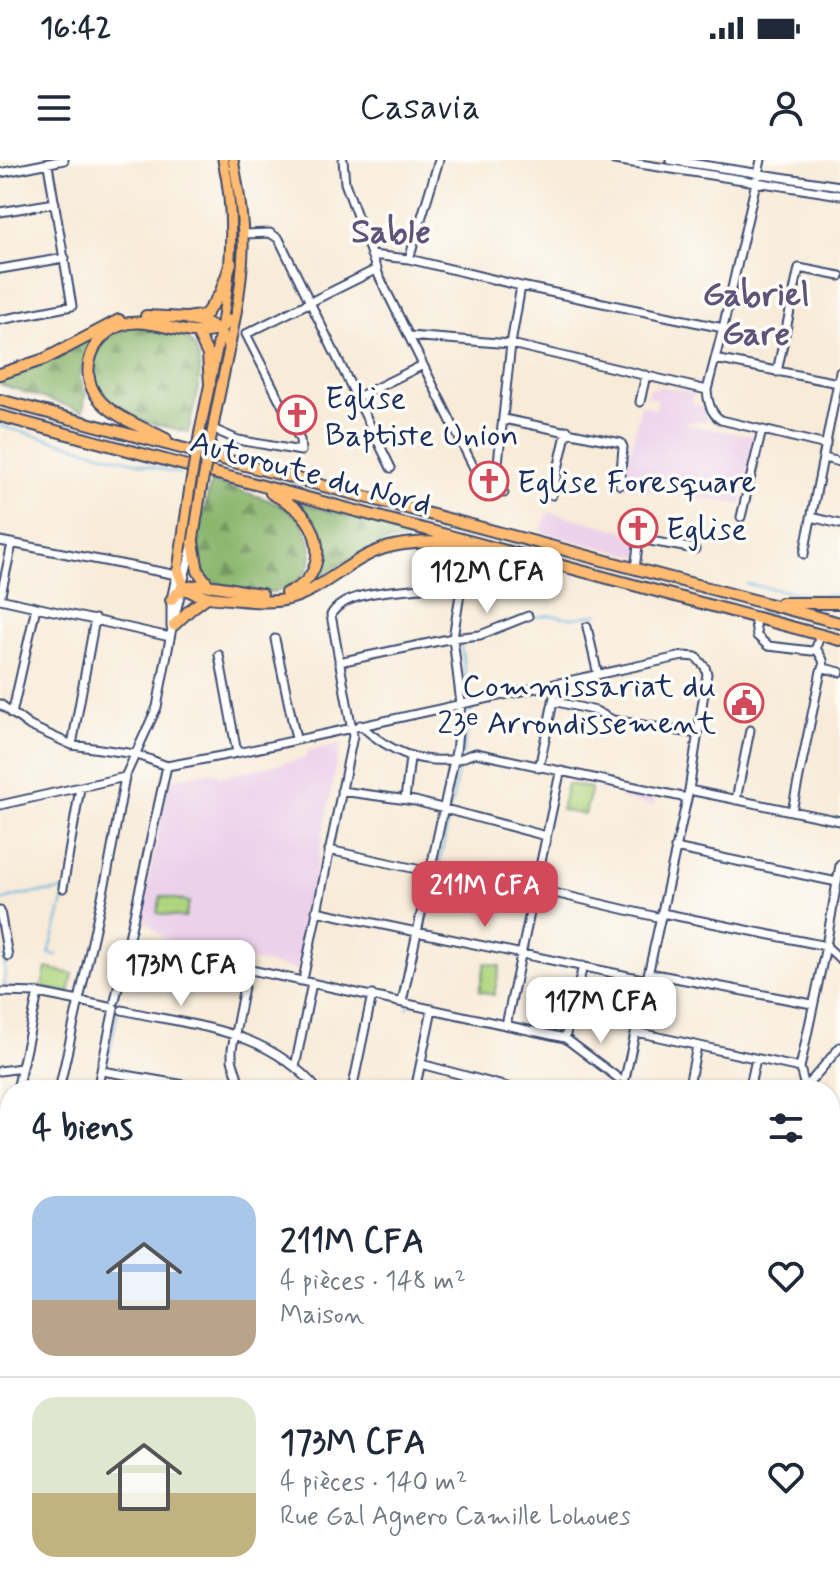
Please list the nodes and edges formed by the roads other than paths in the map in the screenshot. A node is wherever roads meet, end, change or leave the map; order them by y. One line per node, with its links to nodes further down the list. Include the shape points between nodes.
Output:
1 (64, 160): 10 (street)
2 (223, 160): 22 (main road, via 231,203)
3 (233, 160): 18 (main road)
4 (343, 160): 19 (street, via 345,183)
5 (439, 160): 21 (street)
6 (614, 160): 13 (street)
7 (670, 160): 9 (street)
8 (761, 160): 11 (street)
9 (696, 162): 11 (street)
10 (48, 165): 12 (street); 16 (street)
11 (758, 172): 13 (street); 14 (street)
12 (0, 173)
13 (756, 182): 15 (street); 31 (street)
14 (840, 186)
15 (840, 195)
16 (55, 203): 17 (street); 20 (street)
17 (0, 212)
18 (243, 234): 27 (street, via 276,235); 29 (main road)
19 (371, 255): 21 (street); 24 (street)
20 (65, 258): 23 (street); 30 (street, via 72,306)
21 (409, 259): 26 (street)
22 (231, 263): 28 (highway, via 220,294 205,315); 32 (main road)
23 (0, 269)
24 (377, 269): 27 (street); 34 (street)
25 (840, 276): 39 (street, via 799,268)
26 (521, 286): 31 (street); 35 (street)
27 (311, 303): 46 (street); 54 (street, via 246,334 301,451)
28 (176, 318): 32 (highway); 41 (highway, via 121,319 45,359)
29 (234, 318): 32 (highway); 36 (main road)
30 (0, 320)
31 (723, 328): 37 (street)
32 (221, 329): 33 (highway); 36 (highway); 44 (main road)
33 (197, 332): 44 (highway, via 208,355); 56 (highway, via 125,324 100,340 89,365 91,387 112,412)
34 (409, 336): 35 (street); 38 (street)
35 (511, 344): 42 (street); 51 (street)
36 (228, 345): 54 (main road)
37 (715, 359): 39 (street); 45 (street)
38 (423, 365): 46 (street); 60 (street)
39 (777, 372): 43 (street)
40 (840, 372): 43 (street)
41 (0, 374)
42 (646, 375): 45 (street); 49 (street)
43 (838, 383): 47 (street)
44 (210, 384): 75 (main road, bridge)
45 (707, 390): 53 (street, via 714,416)
46 (356, 398): 59 (street)
47 (838, 398): 55 (street)
48 (0, 400): 56 (highway, Autoroute du Nord)
49 (640, 402)
50 (0, 416): 62 (highway, Autoroute du Nord)
51 (504, 419): 52 (street); 63 (street, via 496,481)
52 (567, 430): 61 (street, via 623,444); 64 (street)
53 (762, 430): 55 (street); 65 (street)
54 (212, 431): 69 (main road, bridge)
55 (826, 445): 57 (street)
56 (182, 448): 74 (highway, Autoroute du Nord)
57 (824, 458): 58 (street); 66 (street)
58 (840, 462)
59 (391, 468)
60 (475, 470)
61 (620, 485)
62 (259, 486): 70 (highway, Autoroute du Nord); 79 (highway, via 305,517 318,543 313,571 302,585 283,593)
63 (504, 493)
64 (552, 495)
65 (741, 517)
66 (811, 517): 67 (street); 73 (street)
67 (840, 524)
68 (0, 541): 71 (street)
69 (193, 542): 76 (street); 79 (highway)
70 (477, 542): 79 (highway, via 389,547 280,600); 86 (highway, Autoroute du Nord)
71 (12, 544): 75 (street); 80 (street)
72 (695, 549): 74 (street, via 639,539)
73 (804, 554)
74 (635, 568): 82 (highway, Autoroute du Nord)
75 (177, 573): 76 (highway); 81 (street)
76 (184, 588): 79 (highway); 81 (highway); 90 (street)
77 (421, 588): 97 (street, via 373,593 335,608 331,618)
78 (461, 588): 92 (street)
79 (208, 592): 90 (highway)
80 (0, 599): 84 (street)
81 (171, 600): 90 (street)
82 (767, 603): 83 (highway); 88 (highway, Autoroute du Nord)
83 (840, 603)
84 (36, 607): 87 (street); 105 (street)
85 (528, 616): 92 (street, via 480,635)
86 (754, 617): 91 (highway, Autoroute du Nord); 95 (street, via 757,636 768,646)
87 (95, 619): 90 (street); 110 (street)
88 (840, 623)
89 (587, 627): 100 (street)
90 (172, 632): 112 (street, via 157,707)
91 (820, 635): 94 (highway, Autoroute du Nord); 95 (street)
92 (453, 638): 97 (street); 104 (street)
93 (275, 639): 109 (street)
94 (840, 640)
95 (816, 648): 98 (street)
96 (219, 655): 111 (street)
97 (339, 662): 106 (street)
98 (824, 668): 99 (street); 126 (street)
99 (840, 672)
100 (598, 675): 101 (street); 108 (street, via 696,657 707,674)
101 (557, 683): 102 (street); 104 (street)
102 (553, 701): 108 (street, via 613,720); 116 (street)
103 (0, 704): 105 (street)
104 (461, 704): 106 (street); 114 (street)
105 (12, 714): 110 (street)
106 (357, 725): 109 (street); 113 (street); 120 (street)
107 (750, 730): 123 (street)
108 (697, 734): 121 (street)
109 (296, 739): 111 (street)
110 (72, 745): 112 (street)
111 (237, 753): 115 (street)
112 (135, 754): 115 (street); 118 (street)
113 (410, 758): 114 (street); 122 (street)
114 (454, 759): 116 (street, via 476,753); 125 (street)
115 (167, 766): 141 (street)
116 (539, 768): 117 (street)
117 (560, 773): 121 (street); 128 (street)
118 (125, 777): 119 (street); 153 (street)
119 (80, 788): 124 (street); 134 (street)
120 (341, 791): 122 (street); 130 (street)
121 (688, 794): 123 (street); 129 (street)
122 (405, 799): 125 (street)
123 (736, 800): 126 (street)
124 (0, 805)
125 (444, 810): 128 (street); 132 (street)
126 (792, 811): 127 (street)
127 (840, 821)
128 (546, 836): 135 (street)
129 (675, 848): 133 (street); 138 (street)
130 (329, 850): 132 (street); 137 (street)
131 (840, 865): 133 (street)
132 (430, 872): 135 (street); 139 (street)
133 (837, 882): 140 (street)
134 (63, 888)
135 (533, 888): 138 (street); 142 (street)
136 (0, 911): 143 (street)
137 (316, 911): 139 (street); 147 (street)
138 (662, 916): 140 (street); 148 (street)
139 (417, 932): 142 (street); 154 (street)
140 (826, 946): 144 (street); 155 (street)
141 (125, 952): 146 (street); 156 (street)
142 (521, 953): 145 (street); 158 (street)
143 (8, 956)
144 (840, 959)
145 (583, 966): 148 (street); 161 (street)
146 (247, 971): 149 (street); 160 (street)
147 (304, 975)
148 (648, 976): 155 (street); 159 (street)
149 (312, 983): 152 (street); 166 (street)
150 (0, 992): 151 (street)
151 (38, 993): 153 (street); 167 (street)
152 (372, 995): 154 (street); 181 (street)
153 (80, 997): 156 (street); 175 (street)
154 (402, 1002): 157 (street)
155 (812, 1004): 168 (street)
156 (117, 1006): 160 (street); 170 (street)
157 (432, 1009): 158 (street); 165 (street)
158 (506, 1025): 161 (street)
159 (636, 1032): 162 (street); 184 (street)
160 (235, 1034): 166 (street); 179 (street, via 232,1060)
161 (565, 1038): 173 (street)
162 (697, 1046): 164 (street); 185 (street)
163 (839, 1049): 188 (street)
164 (756, 1059): 168 (street); 186 (street)
165 (421, 1064): 172 (street); 182 (street)
166 (295, 1067): 180 (street)
167 (21, 1068): 169 (street); 174 (street)
168 (800, 1068): 187 (street)
169 (0, 1071)
170 (102, 1071): 171 (street); 176 (street)
171 (133, 1077): 177 (street); 178 (street)
172 (467, 1078): 183 (street)
173 (618, 1078)
174 (19, 1080)
175 (61, 1080)
176 (100, 1080)
177 (133, 1080)
178 (150, 1080)
179 (239, 1080)
180 (308, 1080)
181 (354, 1080)
182 (417, 1080)
183 (476, 1080)
184 (623, 1080)
185 (690, 1080)
186 (751, 1080)
187 (802, 1080)
188 (812, 1080)

